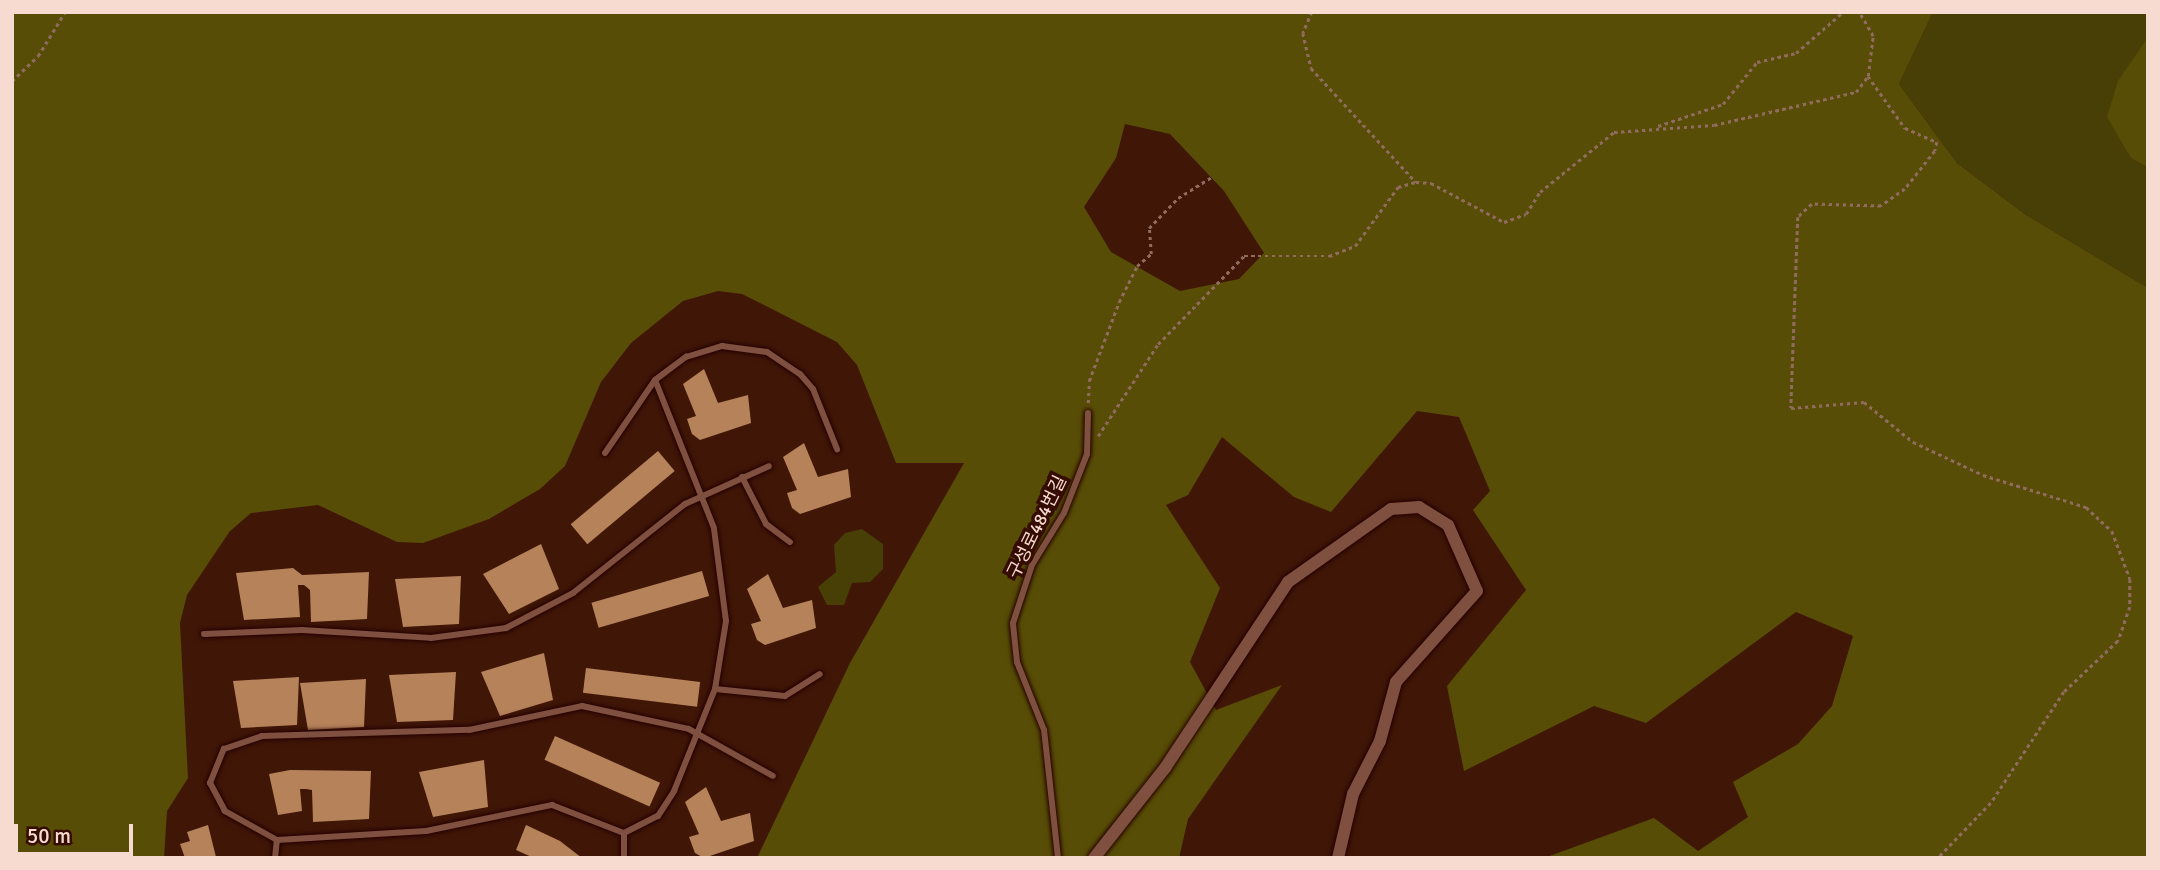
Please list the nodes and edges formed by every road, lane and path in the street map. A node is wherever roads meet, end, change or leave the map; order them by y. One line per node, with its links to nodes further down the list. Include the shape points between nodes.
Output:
1 (65, 12): 6 (path, via 38,56)
2 (1312, 12): 9 (path, via 1303,33 1311,68)
3 (1843, 12): 7 (path, via 1796,53 1757,62 1723,104)
4 (1859, 12): 5 (path, via 1873,36)
5 (1868, 76): 7 (path, via 1856,92 1825,103 1714,125); 31 (path, via 1905,128 1937,142 1935,151 1905,189 1881,206 1812,204 1798,217 1791,408 1864,402 1913,442 1983,475 2085,507 2112,531 2130,579 2130,607 2118,641 2064,692 1991,803)
6 (12, 81)
7 (1654, 128): 9 (path, via 1614,132 1540,192 1526,214 1504,222 1431,183)
8 (1212, 177): 11 (path, via 1178,198 1149,228 1151,254 1137,266 1119,302 1089,381)
9 (1416, 182): 14 (path, via 1398,187 1355,246 1329,256 1244,256 1224,271 1158,345)
10 (655, 380): 12 (lane, via 710,348 767,352 813,389); 13 (lane); 17 (lane)
11 (1088, 413): 14 (lane, 구성로484번길)
12 (837, 450)
13 (605, 453)
14 (1087, 454): 28 (lane, 구성로484번길, via 1064,513 1032,565 1013,623 1017,662 1044,730)
15 (769, 466): 16 (lane)
16 (743, 477): 17 (lane); 18 (lane, via 766,524)
17 (701, 494): 19 (lane, via 573,593 506,628 430,638 302,630); 21 (lane, via 726,596)
18 (790, 542)
19 (204, 634)
20 (820, 674): 21 (lane, via 785,696)
21 (715, 689): 22 (lane)
22 (699, 734): 23 (lane); 24 (lane, via 664,809); 25 (lane, via 571,706 469,730 275,735 231,744 210,775 213,798)
23 (773, 776)
24 (624, 833): 25 (lane, via 585,813 541,805 426,831); 27 (lane)
25 (276, 840): 26 (lane)
26 (275, 858)
27 (624, 858)
28 (1058, 858)
29 (1094, 858): 30 (street, via 1165,768 1288,582 1391,509 1419,507 1448,525 1478,591 1396,682 1380,741 1353,794)
30 (1338, 858)
31 (1938, 858)

